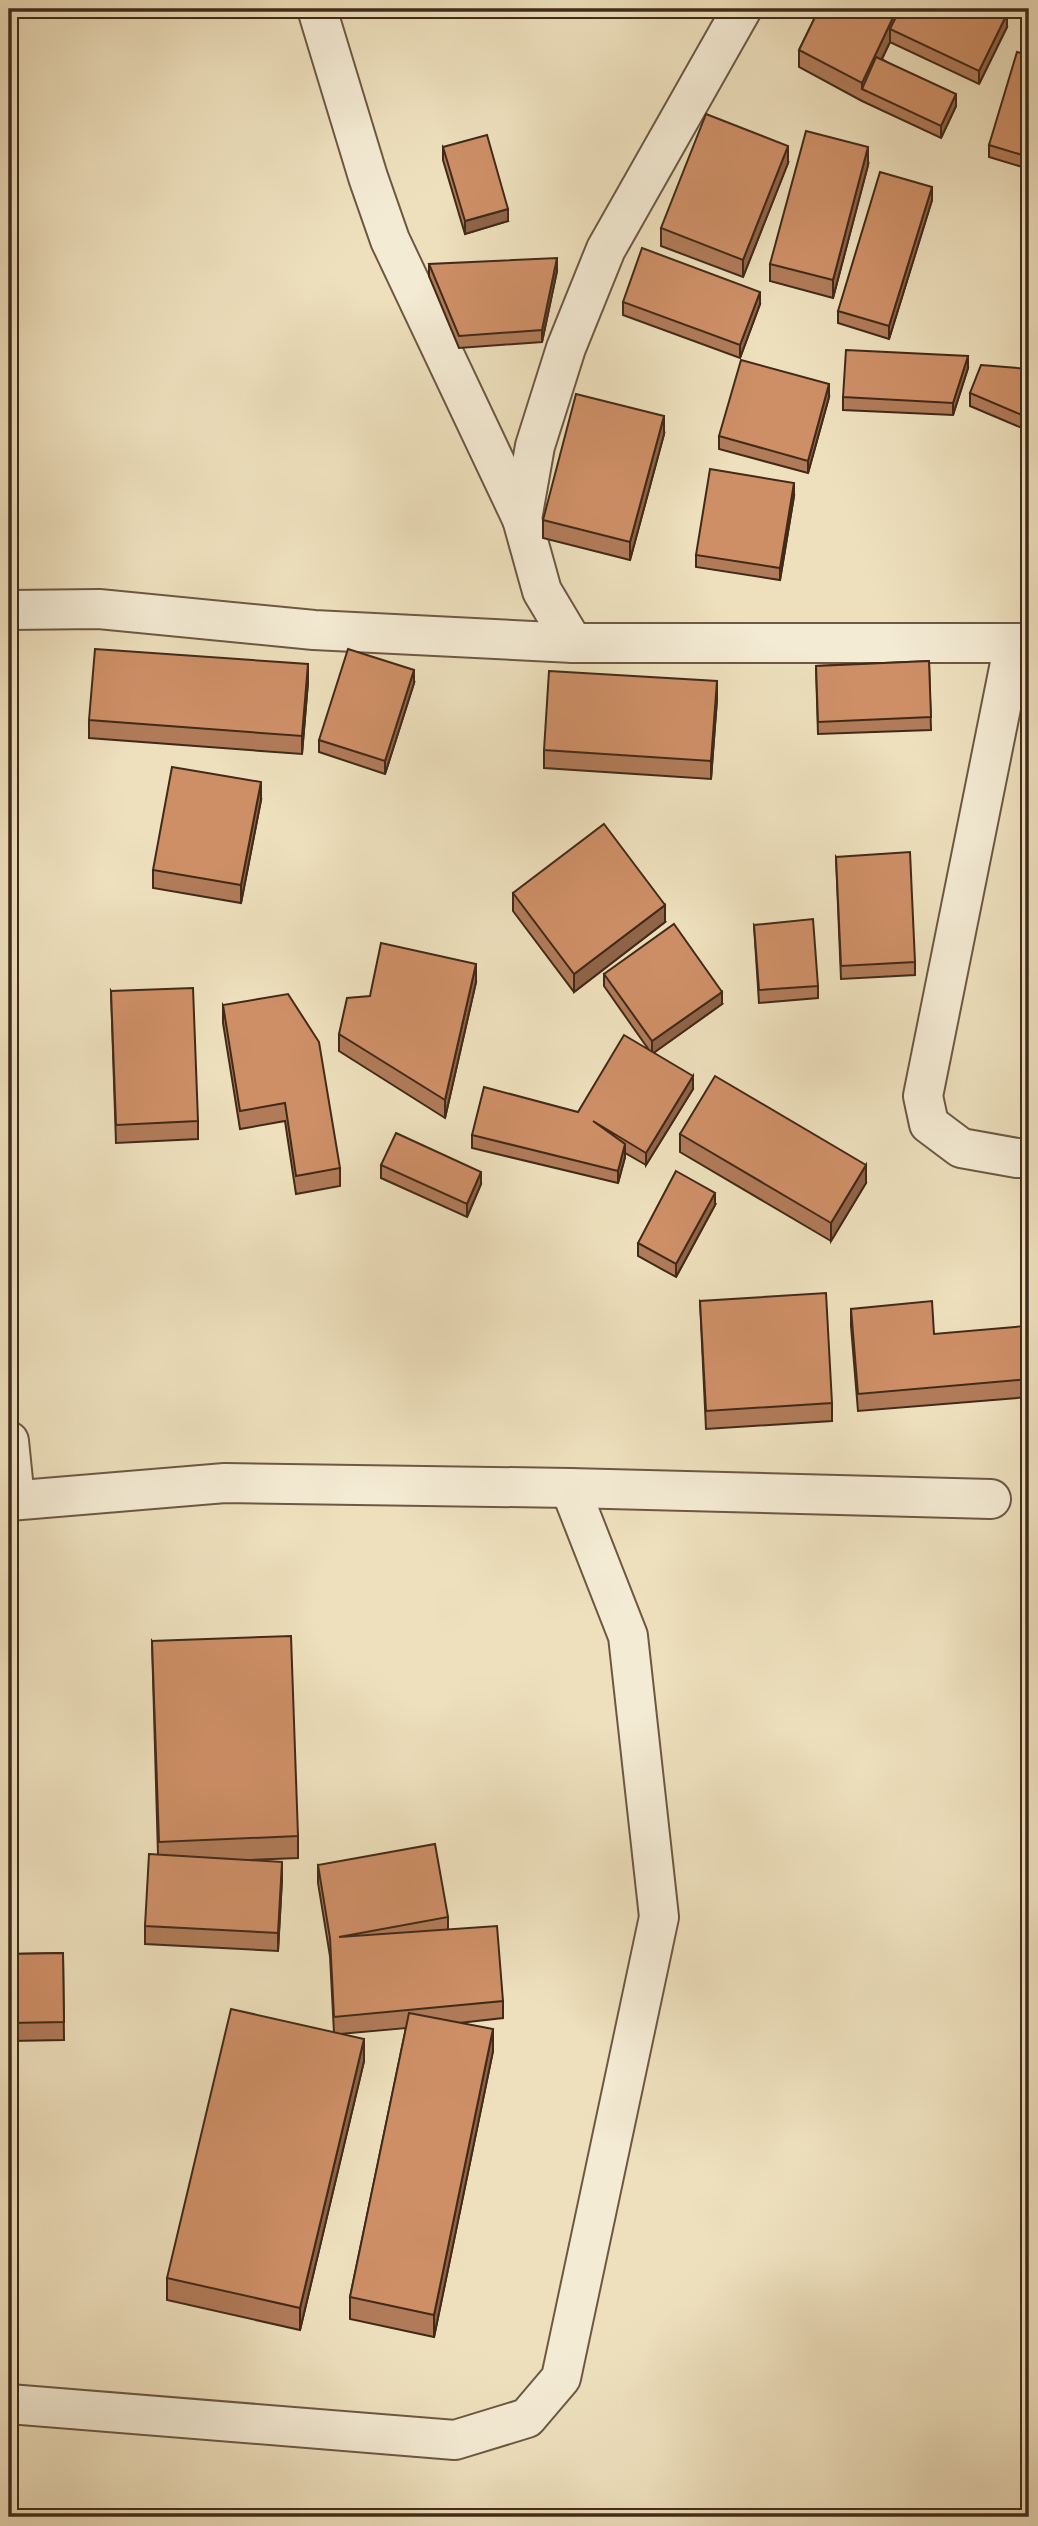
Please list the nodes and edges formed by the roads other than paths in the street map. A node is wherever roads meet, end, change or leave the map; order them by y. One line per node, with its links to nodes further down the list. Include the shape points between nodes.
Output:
1 (317, 9): 3 (street, via 390,240)
2 (742, 9): 3 (street, via 607,249 566,348 536,446)
3 (522, 519): 5 (street, via 541,591)
4 (9, 610): 5 (street, via 99,609 314,630)
5 (573, 643): 6 (street)
6 (1022, 643): 7 (street, via 923,1096 929,1124 961,1148)
7 (1029, 1158)
8 (9, 1441): 11 (street)
9 (570, 1488): 10 (street); 11 (street, via 225,1483); 12 (street, via 628,1636 659,1917 561,2378 527,2418 455,2441)
10 (991, 1499)
11 (12, 1501)
12 (9, 2404)

